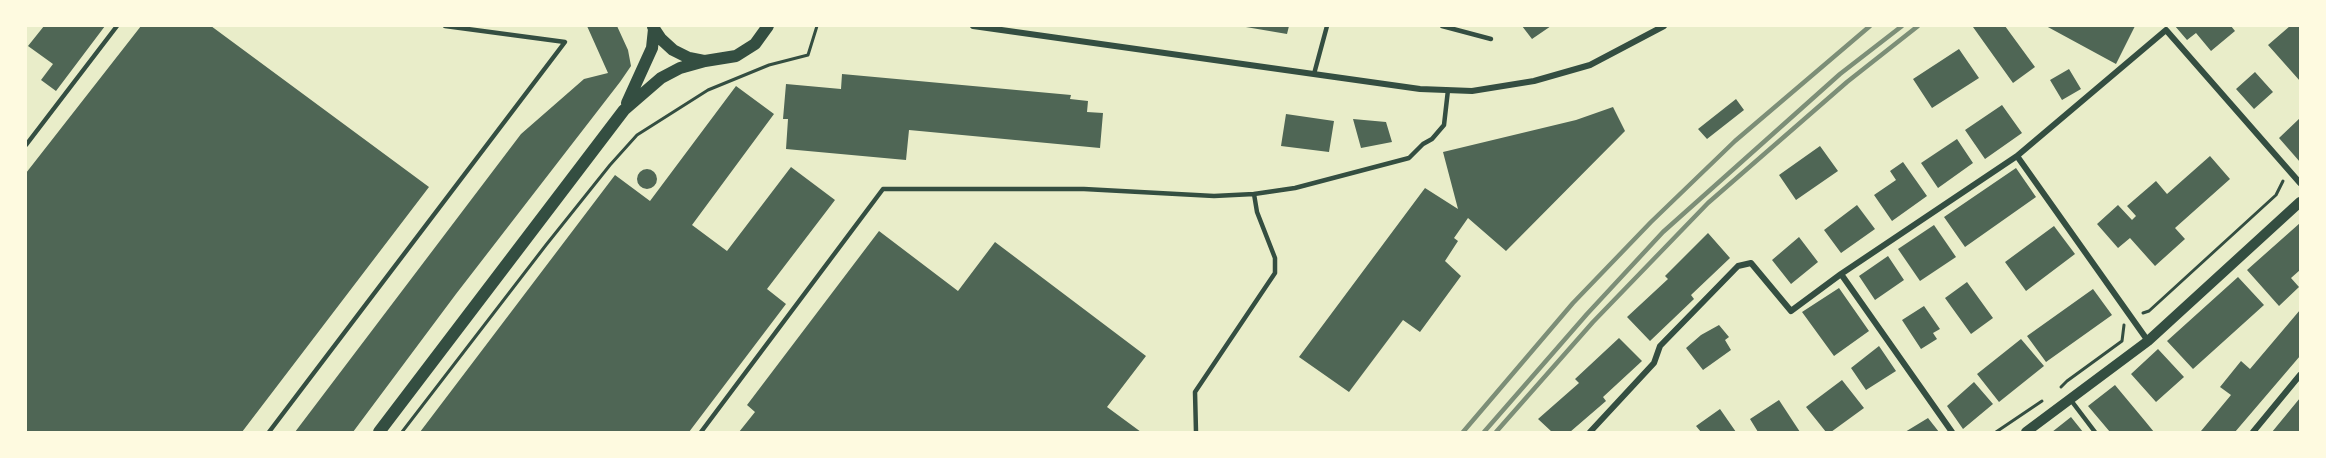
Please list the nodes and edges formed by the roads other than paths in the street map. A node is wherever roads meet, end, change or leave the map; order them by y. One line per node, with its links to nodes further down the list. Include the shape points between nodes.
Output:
1 (117, 26): 14 (lane)
2 (445, 26): 23 (lane, via 565,42)
3 (768, 26): 10 (main road, via 755,44 736,56)
4 (973, 26): 11 (street)
5 (1327, 26): 11 (lane)
6 (1442, 26): 9 (lane)
7 (1664, 26): 12 (street, via 1590,65 1534,81 1472,91)
8 (653, 27): 10 (main road, via 674,50); 13 (main road, via 652,48)
9 (1491, 39)
10 (705, 61): 13 (main road, via 661,78)
11 (1314, 74): 12 (street)
12 (1448, 90): 17 (lane, via 1444,125 1410,158 1295,188)
13 (624, 110): 24 (main road)
14 (26, 145)
15 (2017, 156): 16 (street, via 2166,30); 19 (street); 20 (street)
16 (2301, 183)
17 (1254, 194): 25 (lane, via 883,189); 26 (lane, via 1257,213 1275,258 1275,273 1195,392)
18 (2301, 202): 20 (street)
19 (1841, 274): 27 (street, via 1791,312 1751,263 1738,266 1660,346 1654,363); 28 (street)
20 (2148, 341): 22 (street)
21 (2301, 375): 31 (street)
22 (2070, 399): 29 (street); 30 (lane)
23 (269, 432)
24 (379, 432)
25 (701, 432)
26 (1196, 432)
27 (1590, 432)
28 (1952, 432)
29 (2026, 432)
30 (2095, 432)
31 (2253, 432)

